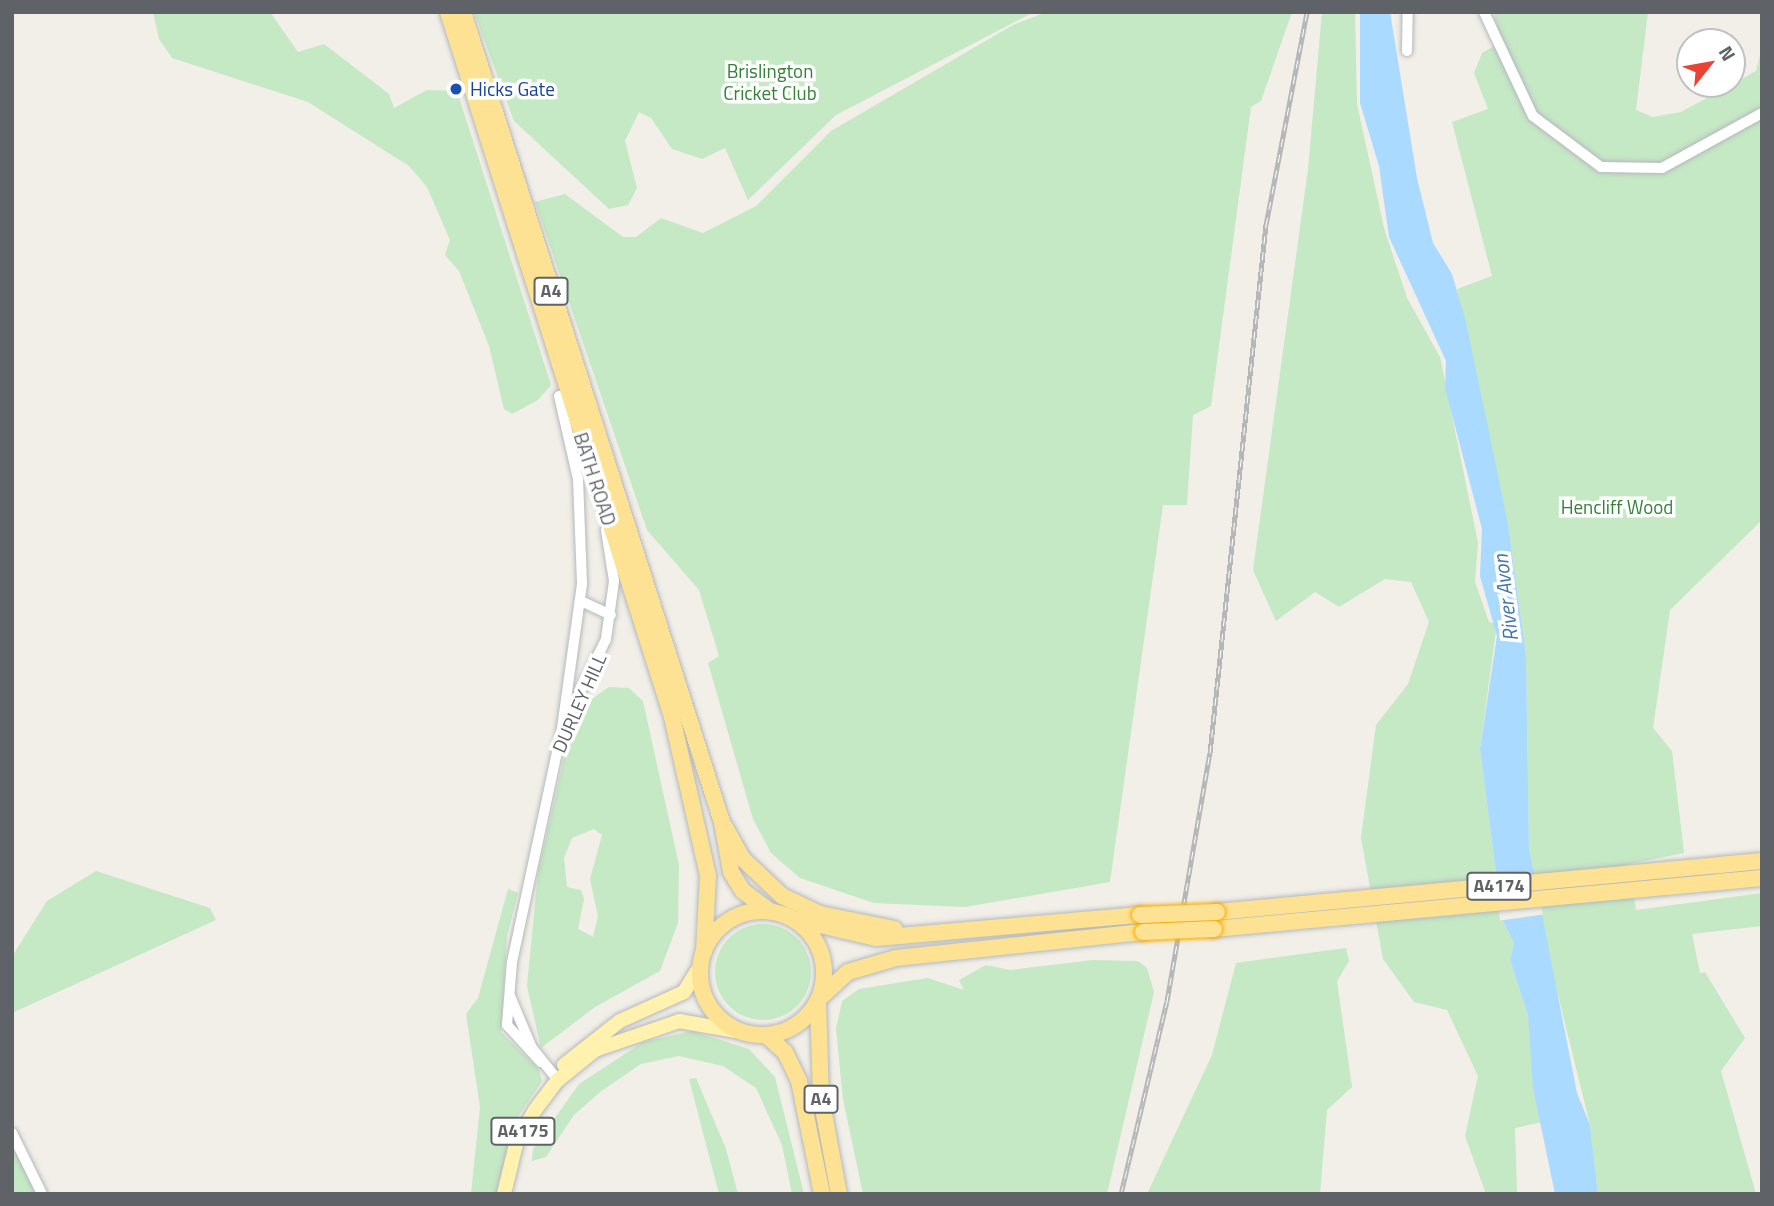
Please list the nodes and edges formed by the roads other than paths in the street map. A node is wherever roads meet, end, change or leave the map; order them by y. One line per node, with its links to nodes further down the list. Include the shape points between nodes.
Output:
1 (448, 12): 7 (highway, BATH ROAD / A4)
2 (463, 12): 7 (highway, BATH ROAD / A4)
3 (1408, 12): 5 (street)
4 (1484, 12): 6 (street, via 1533,116 1601,167 1661,168)
5 (1407, 51)
6 (1762, 113)
7 (494, 139): 9 (highway, BATH ROAD / A4); 13 (highway, BATH ROAD / A4)
8 (559, 396): 10 (street, via 578,480)
9 (598, 492): 11 (street, DURLEY HILL, via 614,581); 20 (highway, BATH ROAD / A4, via 669,706 703,848 710,907)
10 (581, 601): 11 (street); 12 (street)
11 (611, 615): 12 (street, DURLEY HILL, via 597,668)
12 (562, 730): 24 (street, DURLEY HILL, via 507,1025)
13 (722, 821): 17 (highway, BATH ROAD / A4, via 735,882); 19 (highway, via 765,884 820,914 891,929)
14 (1762, 861): 16 (highway, A4174)
15 (1762, 878): 16 (highway, A4174)
16 (1641, 884): 19 (highway, A4174, bridge, via 1357,897); 21 (highway, A4174, bridge, via 896,958 848,972)
17 (770, 911): 18 (highway); 20 (highway, via 731,919)
18 (793, 918): 19 (highway, A4174, via 869,937); 21 (highway, via 819,948)
19 (985, 930)
20 (702, 958): 22 (highway, via 711,1008); 24 (main road, A4175, via 684,992 598,1036 566,1062)
21 (819, 1000): 23 (highway, via 794,1027); 29 (highway, A4, via 821,1098)
22 (742, 1032): 23 (highway); 24 (main road, A4175, via 692,1021 646,1027 595,1050)
23 (766, 1035): 28 (highway, A4, via 785,1052 799,1081)
24 (558, 1080): 26 (main road, A4175, via 517,1140)
25 (12, 1133): 27 (street)
26 (504, 1192)
27 (42, 1194)
28 (822, 1194)
29 (839, 1194)

